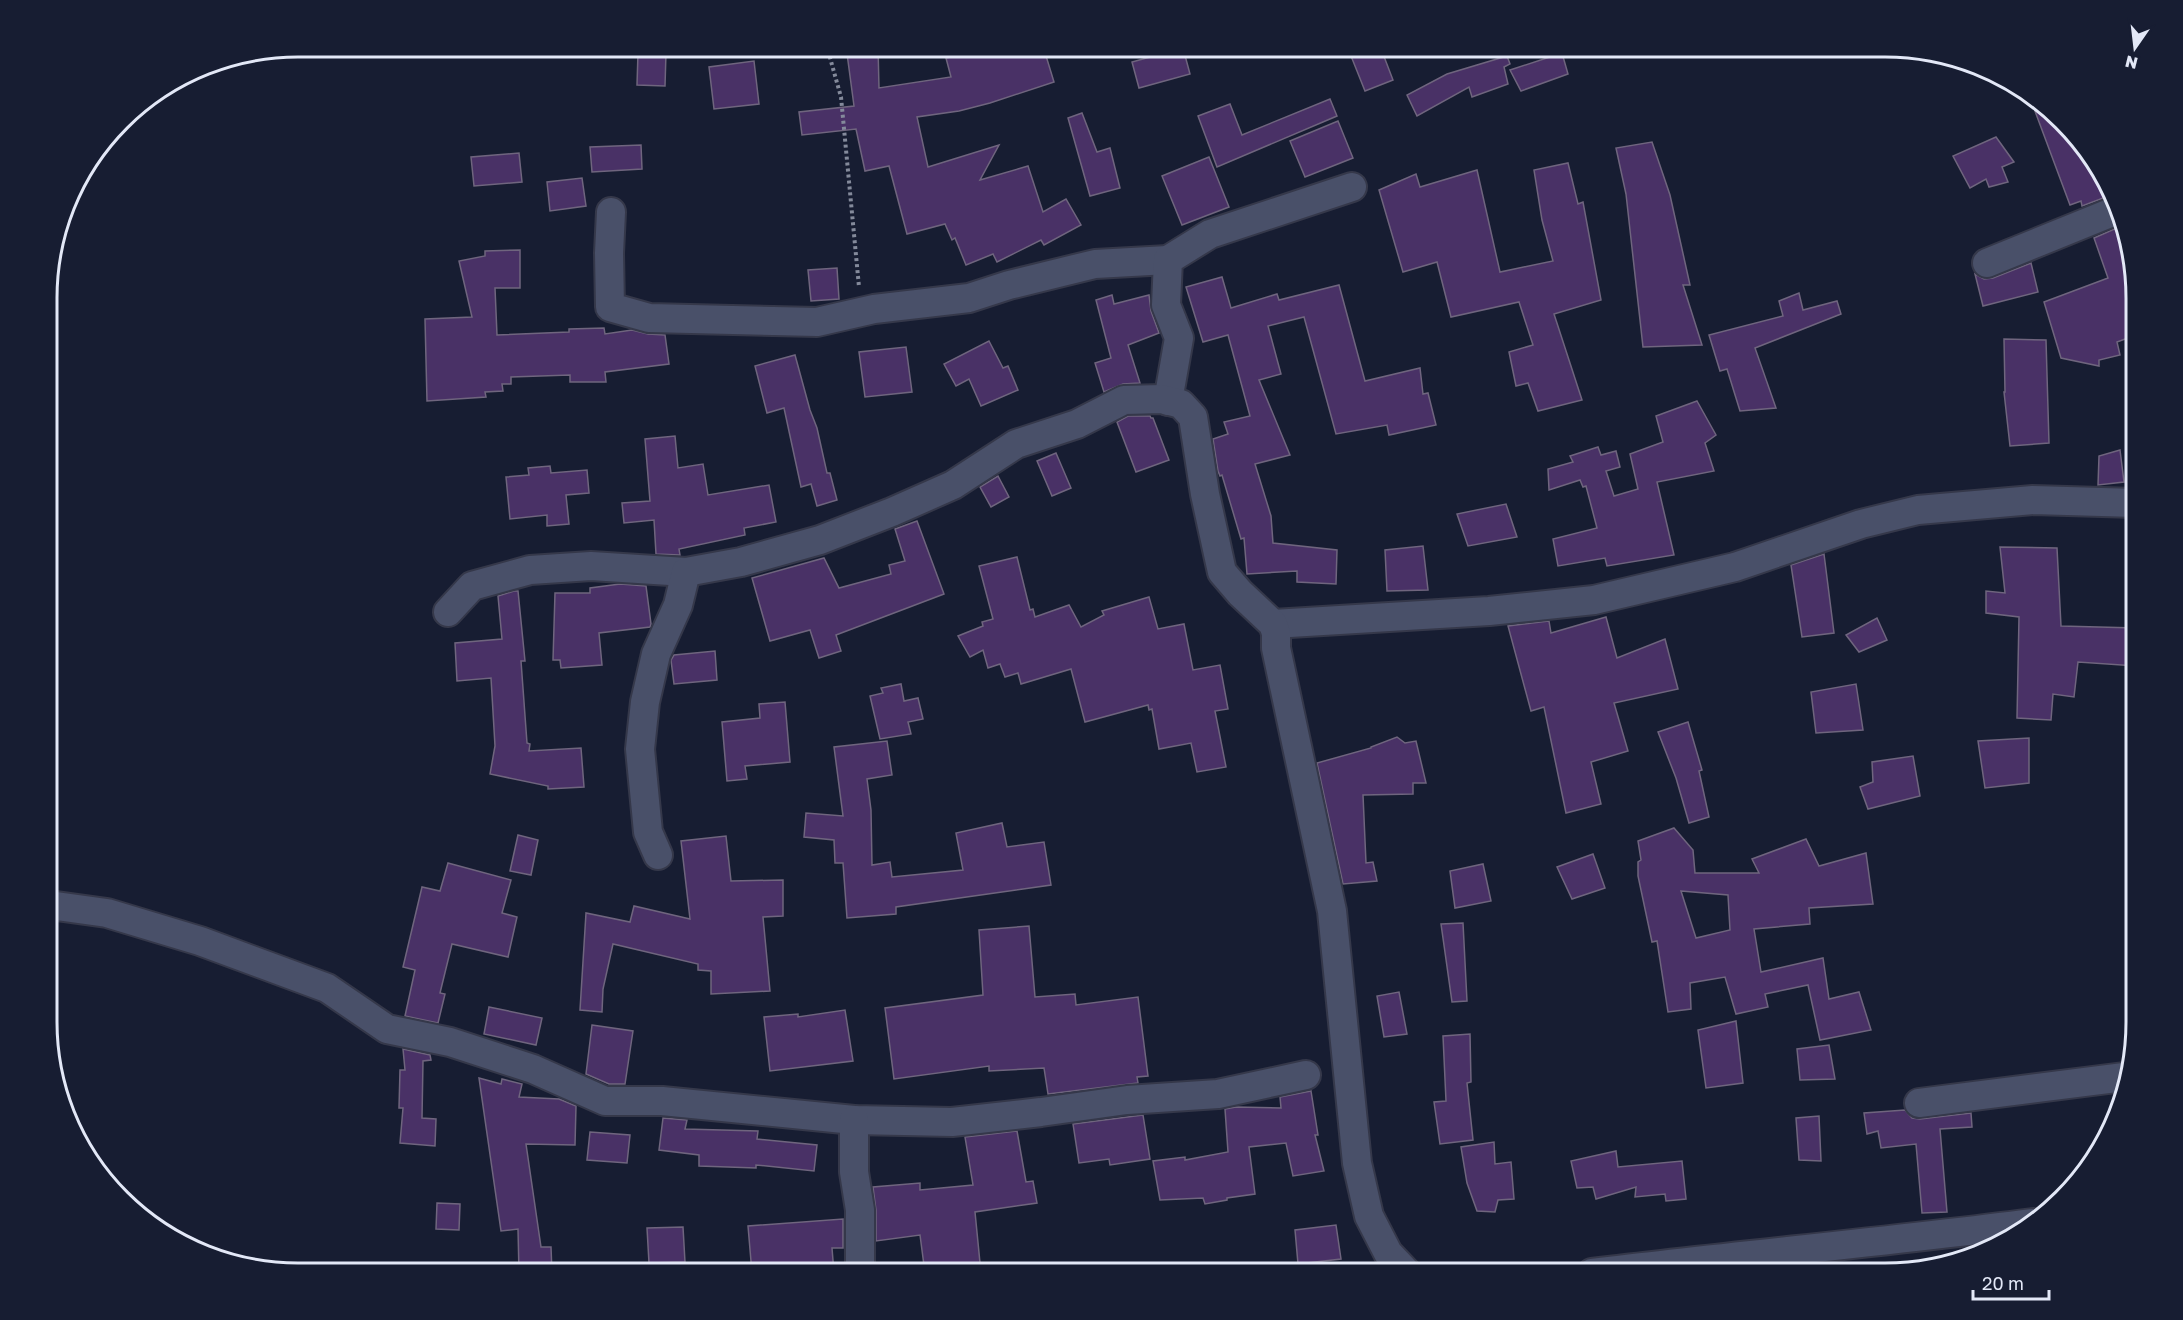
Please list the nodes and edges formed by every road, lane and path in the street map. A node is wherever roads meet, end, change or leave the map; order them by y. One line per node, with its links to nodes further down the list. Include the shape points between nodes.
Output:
1 (830, 57): 7 (path, via 841,97)
2 (1352, 187): 5 (street, via 1210,234)
3 (611, 212): 7 (street, via 610,307 649,318 817,322)
4 (2111, 214): 6 (street)
5 (1168, 260): 7 (street, via 1095,264 969,298); 8 (street, via 1166,304 1179,338)
6 (1987, 263)
7 (861, 312)
8 (1168, 400): 10 (street, via 1124,400 1077,424 1016,444 953,484 892,512 798,546); 12 (street, via 1181,404 1193,417 1222,572)
9 (2126, 503): 12 (street, via 2033,500 1918,510 1862,524 1735,567 1594,600 1489,611)
10 (686, 572): 11 (street, via 591,566 530,570 472,586); 13 (street, via 678,605 656,654 640,749 648,831)
11 (448, 612)
12 (1273, 624): 21 (street, via 1332,911 1357,1163 1369,1216)
13 (658, 855)
14 (57, 906): 18 (street, via 106,913 200,941 327,988 387,1029 450,1042 533,1069 605,1101 662,1101)
15 (1306, 1075): 18 (street, via 1218,1094 1127,1100 952,1122)
16 (2119, 1078): 17 (street)
17 (1919, 1103)
18 (854, 1120): 20 (street)
19 (2014, 1226): 22 (street)
20 (860, 1263)
21 (1398, 1263)
22 (1676, 1263)

